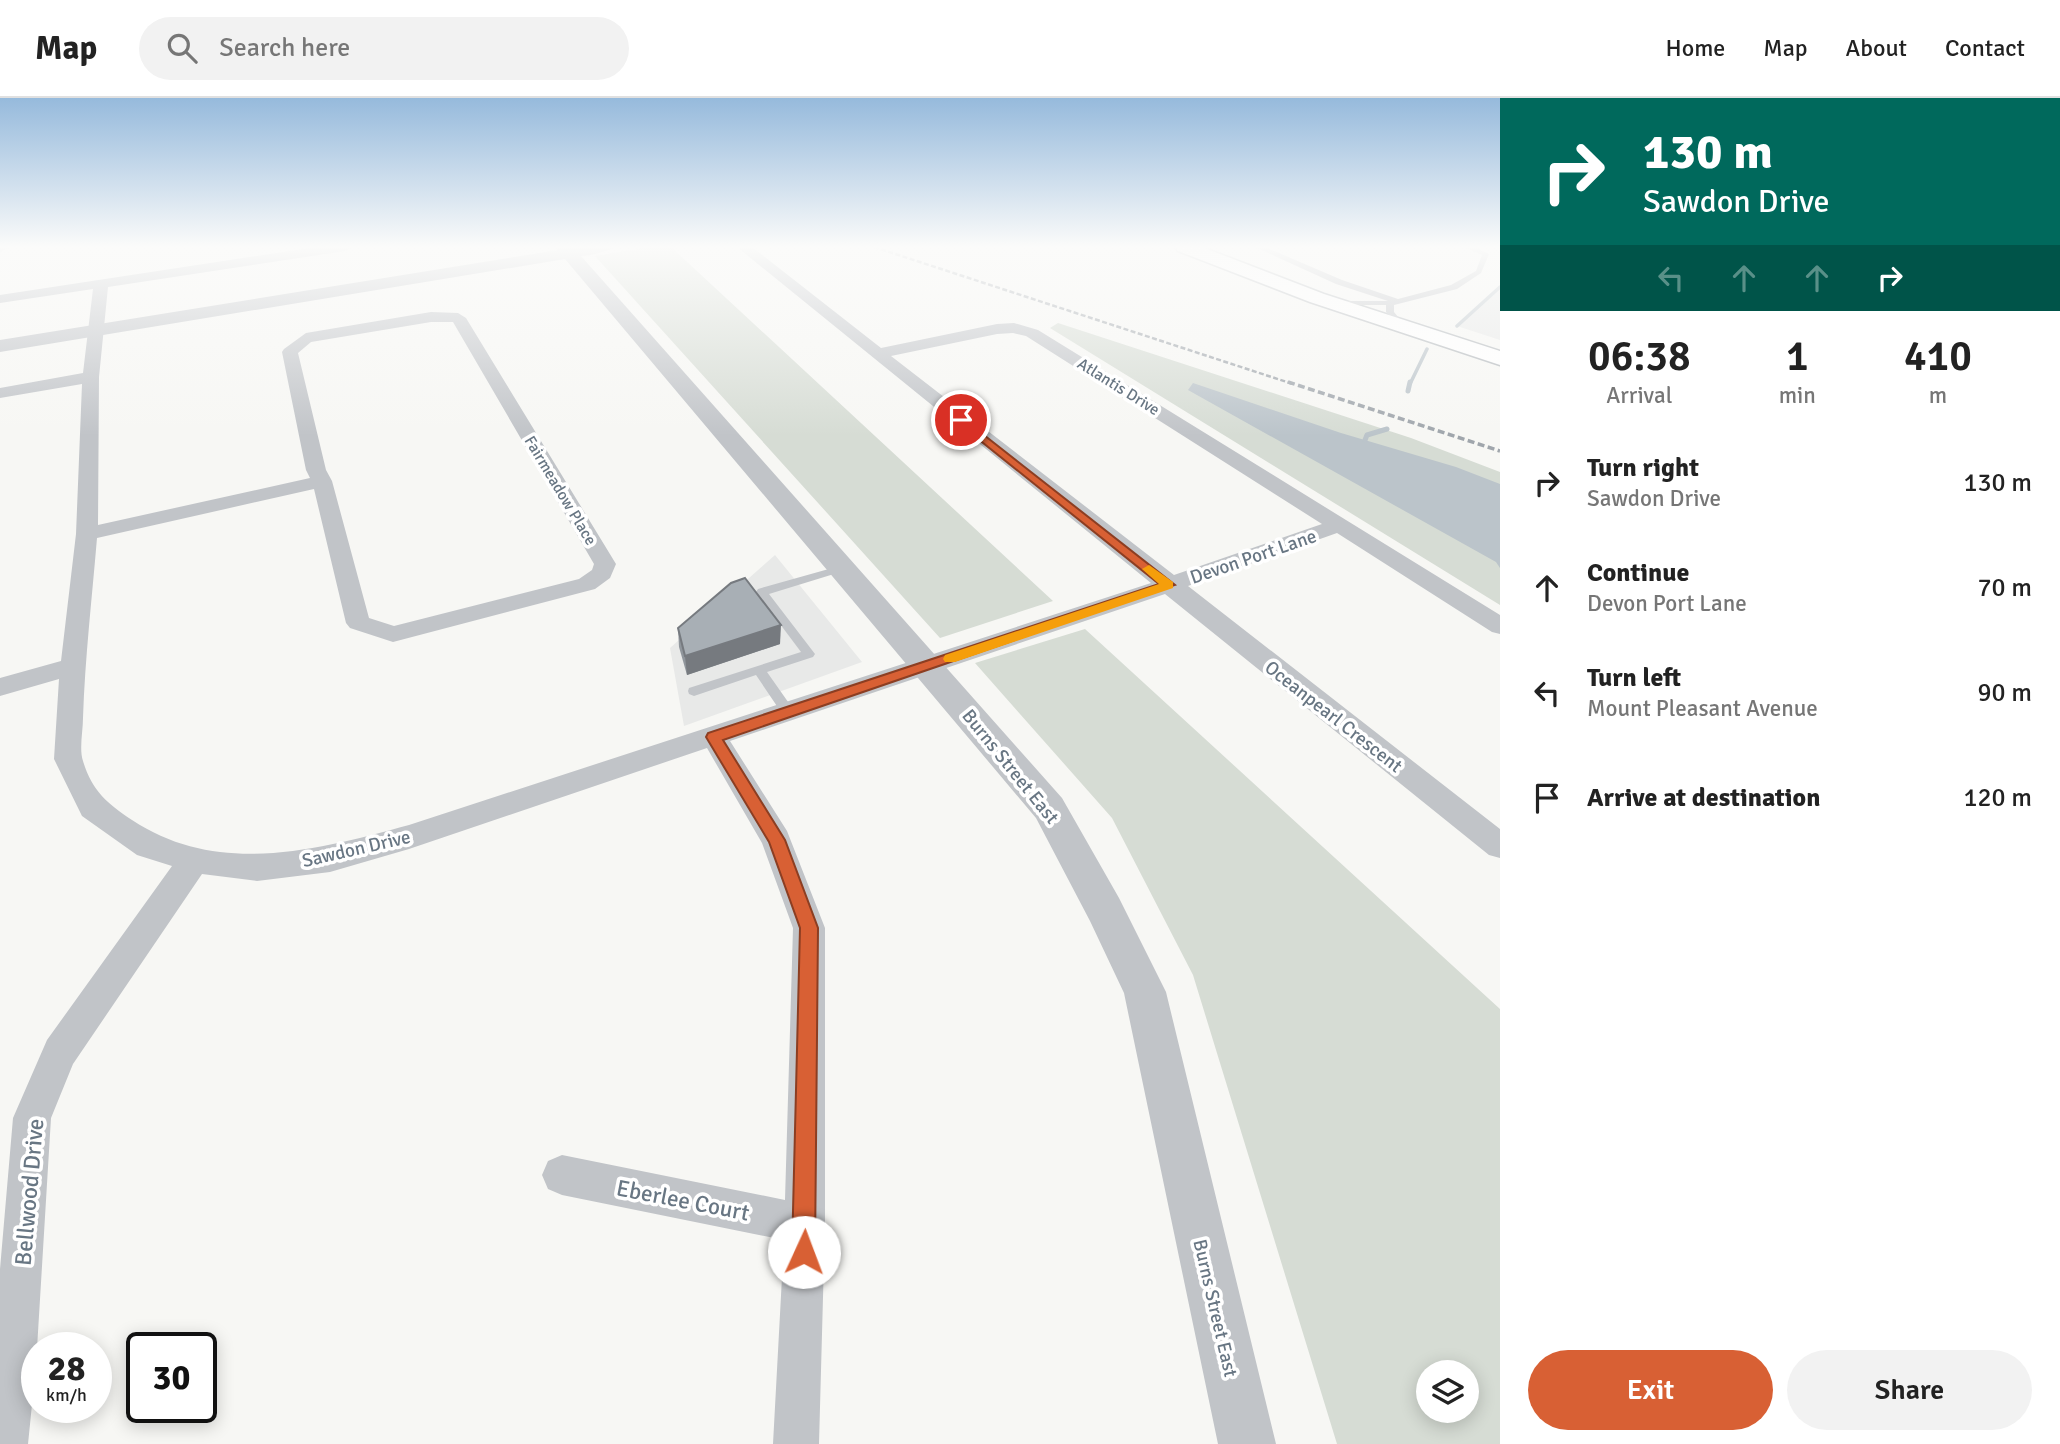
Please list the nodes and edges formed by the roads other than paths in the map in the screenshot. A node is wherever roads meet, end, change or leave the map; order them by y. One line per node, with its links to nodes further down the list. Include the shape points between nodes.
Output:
1 (99, 310): 8 (street, Sawdon Drive)
2 (211, 310): 8 (street)
3 (619, 310): 17 (street, Burns Street East)
4 (822, 310): 10 (street, Oceanpearl Crescent)
5 (1350, 310): 7 (main road)
6 (1391, 310): 7 (lane)
7 (1404, 328): 11 (main road)
8 (97, 329): 9 (street); 12 (street, Sawdon Drive)
9 (0, 346)
10 (877, 354): 15 (street, Atlantis Drive, via 997,329 1032,333); 18 (street, Oceanpearl Crescent)
11 (1500, 358)
12 (91, 377): 13 (street); 16 (street, Sawdon Drive)
13 (0, 393)
14 (319, 476): 14 (street, Fairmeadow Place, via 358,623 393,634 587,584 602,573 605,564 458,318 431,317 306,338 289,352); 16 (street)
15 (1339, 525): 18 (street, Devon Port Lane); 19 (street)
16 (87, 529): 21 (street, Sawdon Drive)
17 (843, 568): 20 (street, Burns Street East); 22 (lane, via 762,592 809,654)
18 (1169, 585): 20 (street, Devon Port Lane); 27 (street, Oceanpearl Crescent)
19 (1500, 626)
20 (929, 666): 25 (street, Sawdon Drive); 34 (street, Burns Street East, via 1049,808 1145,992)
21 (72, 667): 23 (street); 28 (street, Sawdon Drive, via 68,759 92,808 148,846)
22 (759, 670): 24 (lane); 25 (lane)
23 (0, 687)
24 (694, 691)
25 (788, 712): 26 (street, Sawdon Drive)
26 (713, 737): 28 (street, Sawdon Drive, via 330,859 257,868); 30 (street, via 776,840 809,928)
27 (1500, 846)
28 (194, 860): 31 (street, Bellwood Drive, via 60,1052 32,1118)
29 (562, 1175): 30 (street, Eberlee Court)
30 (805, 1224): 33 (street)
31 (7, 1366): 32 (street, Bellwood Drive)
32 (5, 1444)
33 (796, 1444)
34 (1247, 1444)

